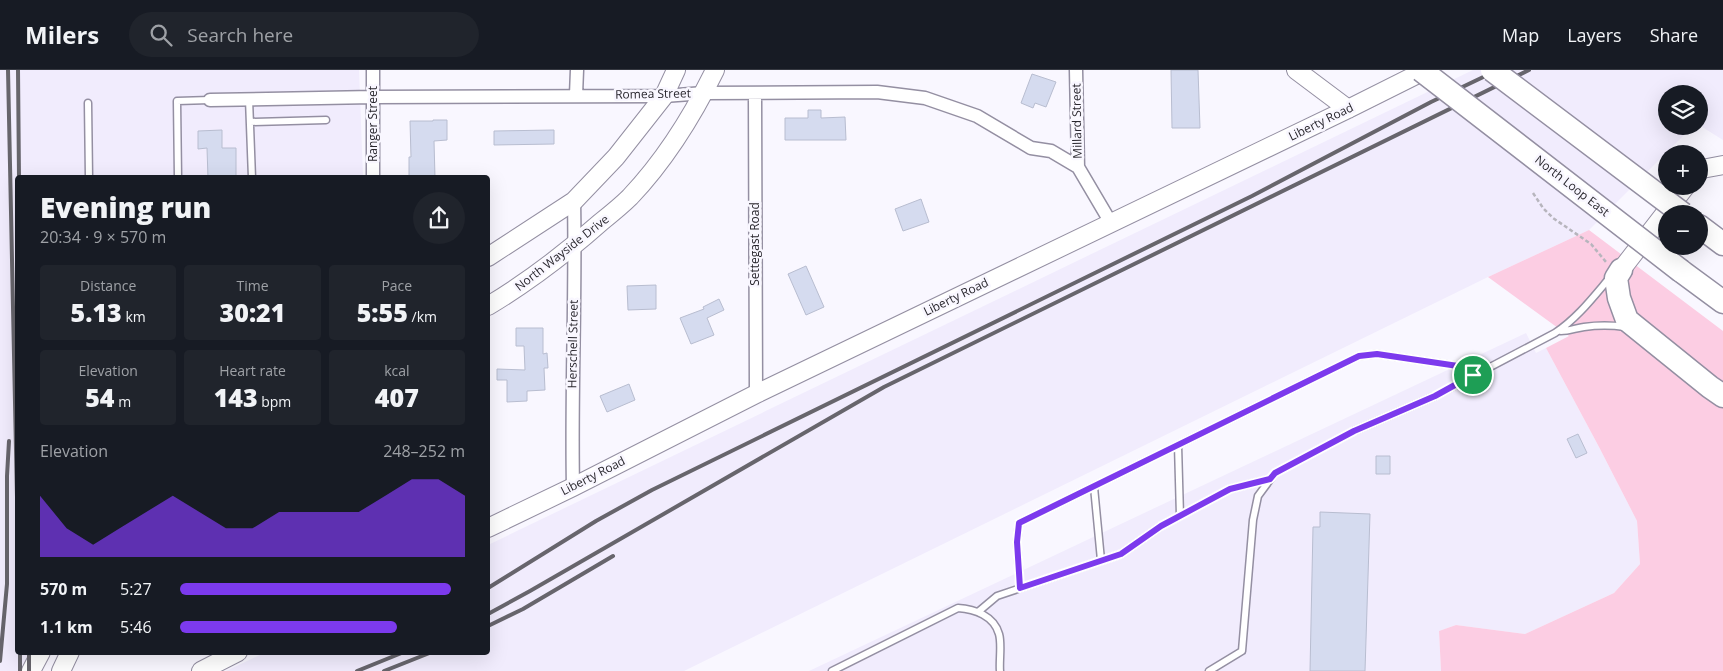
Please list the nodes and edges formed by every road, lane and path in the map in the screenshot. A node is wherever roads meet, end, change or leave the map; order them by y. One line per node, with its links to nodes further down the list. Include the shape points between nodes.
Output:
1 (373, 70): 14 (street, Ranger Street)
2 (577, 70): 12 (street)
3 (676, 70): 13 (main road)
4 (715, 70): 10 (main road, North Wayside Drive)
5 (1076, 70): 22 (street, Millard Street)
6 (1296, 70): 18 (main road)
7 (1421, 70): 36 (highway, North Loop East, bridge)
8 (1426, 70): 18 (main road, Liberty Road)
9 (1492, 70): 31 (highway, bridge)
10 (704, 93): 11 (street, Romea Street); 13 (street, Romea Street); 33 (main road, North Wayside Drive, via 662,158 630,197)
11 (755, 94): 22 (street, Romea Street, via 878,92 925,98 977,116 1031,148 1051,150); 41 (street, Settegast Road)
12 (576, 95): 13 (street, Romea Street); 14 (street, Romea Street)
13 (664, 96): 30 (main road, via 616,157)
14 (373, 97): 15 (street, Romea Street); 27 (street, Ranger Street)
15 (249, 99): 16 (street, Romea Street); 20 (lane)
16 (210, 100): 25 (lane, via 177,101)
17 (88, 103): 24 (lane)
18 (1348, 110): 32 (main road, Liberty Road)
19 (326, 120): 20 (lane)
20 (250, 122): 26 (lane)
21 (1723, 165): 23 (main road)
22 (1078, 167): 32 (street, Millard Street)
23 (1708, 168)
24 (89, 175)
25 (178, 175)
26 (252, 175)
27 (373, 175)
28 (1533, 193): 35 (path, via 1553,218 1591,244)
29 (1679, 195): 35 (main road)
30 (574, 201): 33 (street, Herschell Street); 34 (main road)
31 (1671, 205)
32 (1111, 222): 41 (main road, Liberty Road)
33 (575, 246): 37 (main road, North Wayside Drive); 45 (street, Herschell Street)
34 (490, 256)
35 (1619, 274): 38 (highway, via 1619,298 1627,320); 39 (lane, via 1607,281)
36 (1723, 302)
37 (490, 305)
38 (1637, 328): 39 (lane, via 1606,324); 42 (highway)
39 (1559, 330): 40 (lane)
40 (1473, 375): 43 (lane, via 1458,366 1377,354 1359,356); 44 (lane, via 1435,396 1354,431 1275,473)
41 (756, 394): 45 (main road, Liberty Road)
42 (1723, 396)
43 (1178, 445): 46 (lane); 47 (lane)
44 (1270, 479): 47 (lane, via 1230,489); 60 (lane, via 1258,496 1253,520 1242,652)
45 (573, 486): 48 (main road, Liberty Road)
46 (1094, 487): 49 (lane); 50 (lane, via 1019,523)
47 (1180, 516): 49 (lane, via 1121,554)
48 (490, 527)
49 (1101, 560): 50 (lane)
50 (1020, 588): 51 (lane, via 997,596)
51 (978, 612): 58 (lane, via 958,608); 59 (lane, via 990,619 999,635)
52 (39, 655): 55 (main road)
53 (69, 655): 56 (main road)
54 (232, 655): 57 (main road)
55 (31, 671)
56 (61, 671)
57 (201, 671)
58 (832, 671)
59 (1000, 671)
60 (1209, 671)

